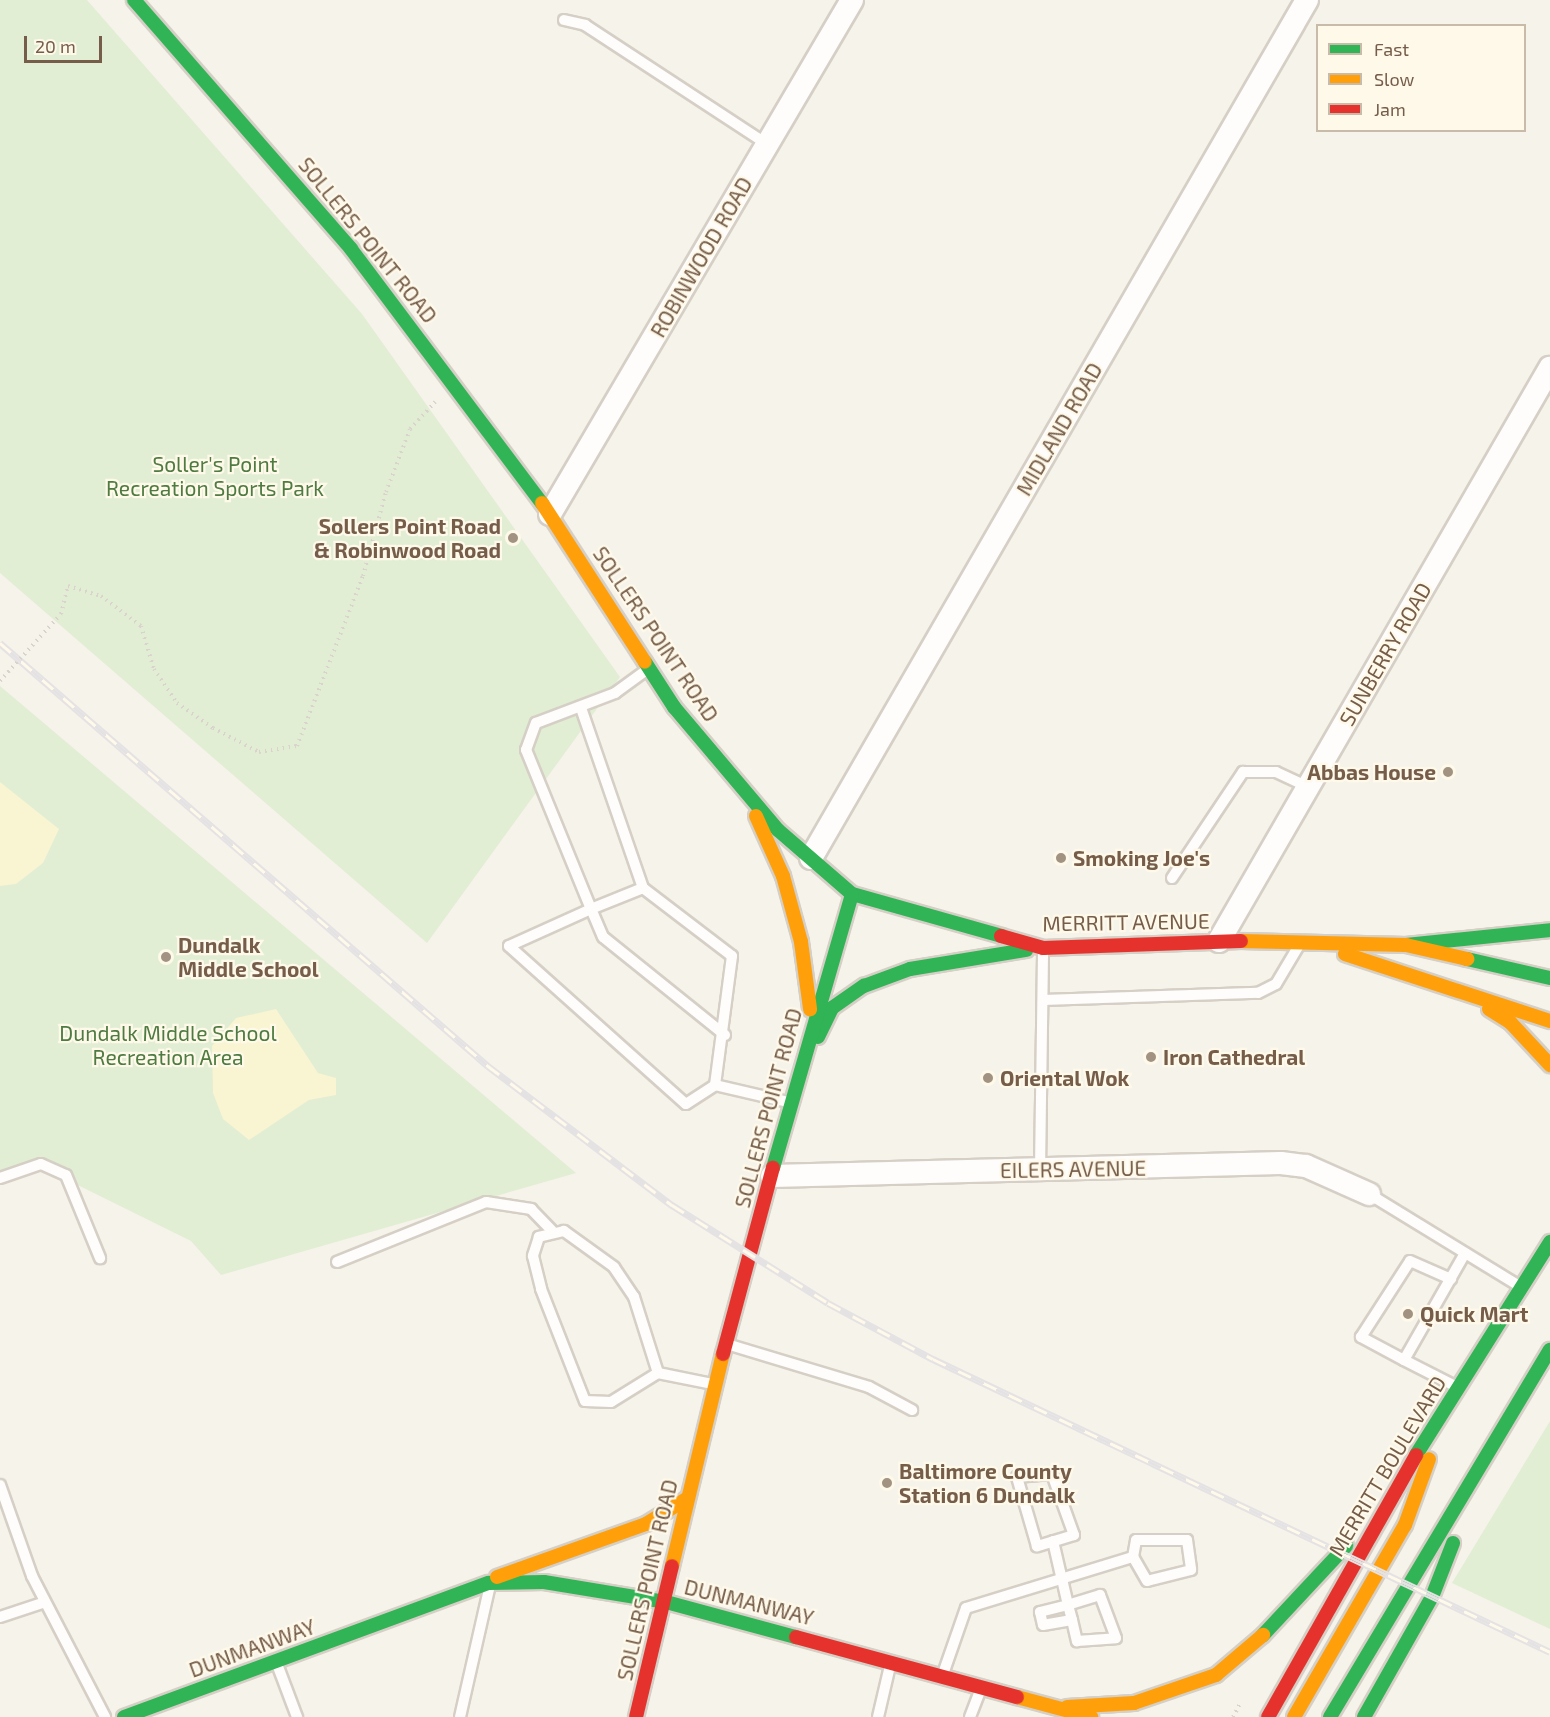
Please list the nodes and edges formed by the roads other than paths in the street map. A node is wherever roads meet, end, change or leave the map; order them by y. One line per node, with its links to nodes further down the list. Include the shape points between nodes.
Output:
1 (134, 0): 7 (street, SOLLERS POINT ROAD, via 351,249 454,381)
2 (852, 0): 5 (street, ROBINWOOD ROAD)
3 (1307, 0): 12 (street, MIDLAND ROAD)
4 (564, 20): 5 (lane, via 585,24)
5 (767, 144): 7 (street, ROBINWOOD ROAD)
6 (1550, 368): 10 (street, SUNBERRY ROAD)
7 (550, 514): 8 (street, SOLLERS POINT ROAD)
8 (649, 668): 9 (lane, via 615,693); 11 (street, SOLLERS POINT ROAD)
9 (581, 708): 14 (lane); 16 (lane, via 536,723 526,750)
10 (1308, 787): 13 (lane, via 1276,772 1243,772); 18 (street, SUNBERRY ROAD)
11 (747, 796): 12 (street, SOLLERS POINT ROAD); 26 (street, via 783,876 801,942)
12 (811, 858): 15 (street, SOLLERS POINT ROAD)
13 (1172, 878)
14 (643, 888): 16 (lane); 27 (lane, via 732,956)
15 (852, 894): 21 (street, MERRITT AVENUE); 26 (street, SOLLERS POINT ROAD)
16 (591, 909): 27 (lane, via 603,937); 30 (lane, via 509,946 686,1104)
17 (1550, 930): 20 (street)
18 (1219, 941): 19 (street, MERRITT AVENUE); 21 (street, MERRITT AVENUE)
19 (1300, 942): 20 (street, MERRITT AVENUE); 23 (street, MERRITT AVENUE); 24 (lane, via 1276,984 1258,993)
20 (1406, 945): 22 (street, MERRITT AVENUE)
21 (1043, 948): 24 (lane); 29 (street, via 910,969 864,986 832,1008)
22 (1550, 978)
23 (1460, 991): 25 (street, MERRITT AVENUE); 28 (street, via 1510,1022)
24 (1043, 1000): 32 (lane)
25 (1550, 1021)
26 (812, 1022): 29 (street, SOLLERS POINT ROAD)
27 (725, 1035): 30 (lane)
28 (1550, 1065)
29 (799, 1073): 31 (street, SOLLERS POINT ROAD)
30 (716, 1084): 31 (lane)
31 (791, 1103): 33 (street, SOLLERS POINT ROAD)
32 (1040, 1170): 33 (street, EILERS AVENUE); 35 (street, EILERS AVENUE, via 1281,1163 1306,1167)
33 (772, 1176): 43 (street, SOLLERS POINT ROAD)
34 (0, 1178): 39 (lane, via 41,1164 66,1175)
35 (1369, 1194): 38 (lane)
36 (552, 1232): 40 (lane, via 531,1209 486,1202); 46 (lane, via 581,1240 614,1267 634,1297); 46 (lane, via 539,1237 533,1256 585,1401 611,1402)
37 (1550, 1242): 42 (street, MERRITT BOULEVARD)
38 (1465, 1253): 41 (lane); 42 (lane)
39 (100, 1258)
40 (337, 1262)
41 (1451, 1279): 45 (lane); 45 (lane, via 1410,1261 1361,1337)
42 (1522, 1288): 48 (street, MERRITT BOULEVARD)
43 (726, 1344): 47 (street, SOLLERS POINT ROAD); 50 (lane, via 869,1387)
44 (1550, 1350): 51 (street)
45 (1404, 1360): 48 (lane)
46 (658, 1373): 47 (lane)
47 (715, 1384): 53 (street, SOLLERS POINT ROAD)
48 (1459, 1388): 49 (street, MERRITT BOULEVARD)
49 (1450, 1402): 54 (street, MERRITT BOULEVARD); 79 (street, via 1405,1525)
50 (912, 1410)
51 (1476, 1480): 80 (street); 81 (street, via 1432,1597)
52 (0, 1485): 59 (lane)
53 (688, 1498): 58 (street, via 646,1524 511,1570); 60 (street, SOLLERS POINT ROAD)
54 (1383, 1508): 68 (street, via 1286,1615 1216,1675 1134,1703); 78 (street, MERRITT BOULEVARD)
55 (1053, 1541): 55 (lane, via 1074,1535 1052,1474 1017,1477 1037,1546); 57 (lane)
56 (1133, 1557): 56 (lane, via 1136,1540 1187,1540 1191,1570 1147,1581); 57 (lane)
57 (1062, 1579): 61 (lane); 66 (lane, via 966,1608)
58 (489, 1583): 60 (street, DUNMANWAY, via 576,1586); 65 (street, DUNMANWAY); 72 (lane)
59 (45, 1602): 62 (lane); 69 (lane)
60 (666, 1602): 64 (street, DUNMANWAY); 73 (street, SOLLERS POINT ROAD)
61 (1068, 1605): 63 (lane); 63 (lane, via 1040,1612 1043,1625); 63 (lane, via 1100,1595 1116,1638 1077,1641)
62 (0, 1617)
63 (1072, 1620)
64 (892, 1660): 66 (street, DUNMANWAY); 74 (lane)
65 (276, 1662): 70 (street, DUNMANWAY); 71 (lane)
66 (942, 1674): 67 (street, DUNMANWAY)
67 (982, 1685): 68 (street, DUNMANWAY); 75 (lane)
68 (1060, 1707): 76 (street); 77 (street, DUNMANWAY)
69 (105, 1717)
70 (124, 1717)
71 (297, 1717)
72 (460, 1717)
73 (636, 1717)
74 (878, 1717)
75 (970, 1717)
76 (1078, 1717)
77 (1091, 1717)
78 (1268, 1717)
79 (1294, 1717)
80 (1330, 1717)
81 (1364, 1717)

